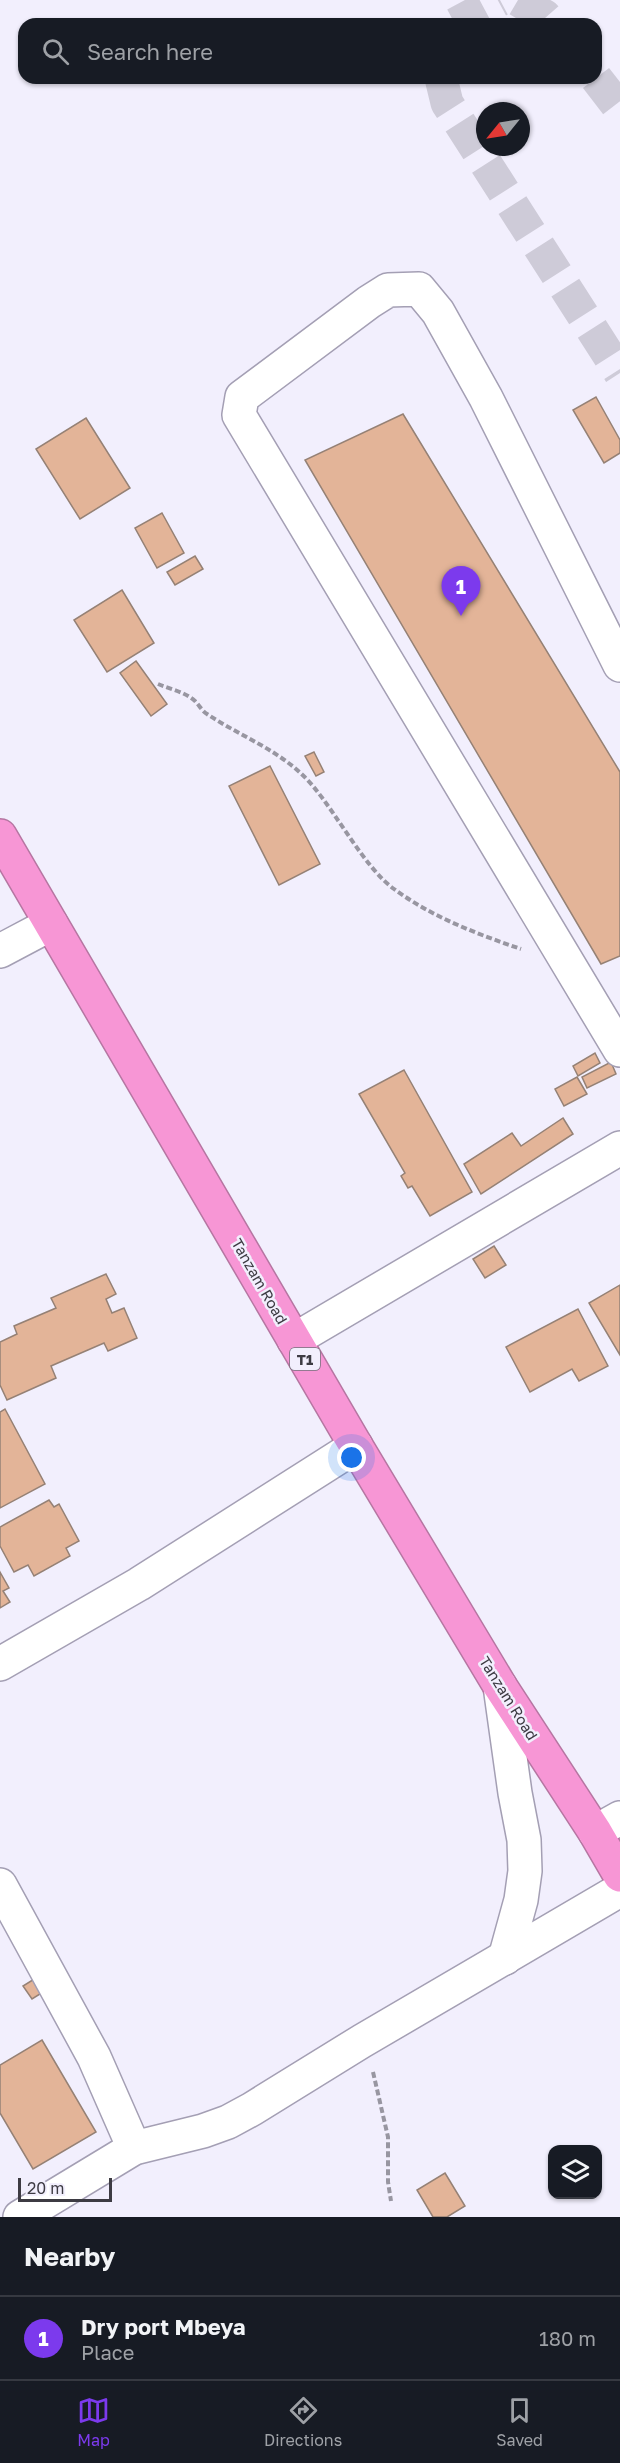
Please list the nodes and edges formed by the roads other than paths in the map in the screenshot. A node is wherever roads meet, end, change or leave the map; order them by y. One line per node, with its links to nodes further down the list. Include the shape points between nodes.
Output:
1 (620, 665): 5 (street, via 486,398 438,312 419,289 388,290 242,397 239,416)
2 (0, 836): 3 (highway, Tanzam Road / T1)
3 (51, 924): 4 (street); 7 (highway, Tanzam Road / T1)
4 (0, 951)
5 (620, 1050)
6 (620, 1148): 7 (street)
7 (294, 1340): 8 (highway, Tanzam Road / T1)
8 (356, 1446): 9 (street, via 139,1584); 10 (highway, Tanzam Road / T1)
9 (0, 1664)
10 (500, 1686): 11 (highway, Tanzam Road / T1); 15 (street, via 524,1840 525,1871)
11 (608, 1825): 12 (highway, Tanzam Road / T1)
12 (620, 1875)
13 (0, 1885): 16 (street, via 94,2057)
14 (620, 1890): 15 (street)
15 (506, 1958): 16 (street, via 228,2122)
16 (134, 2148): 17 (street)
17 (20, 2217)

